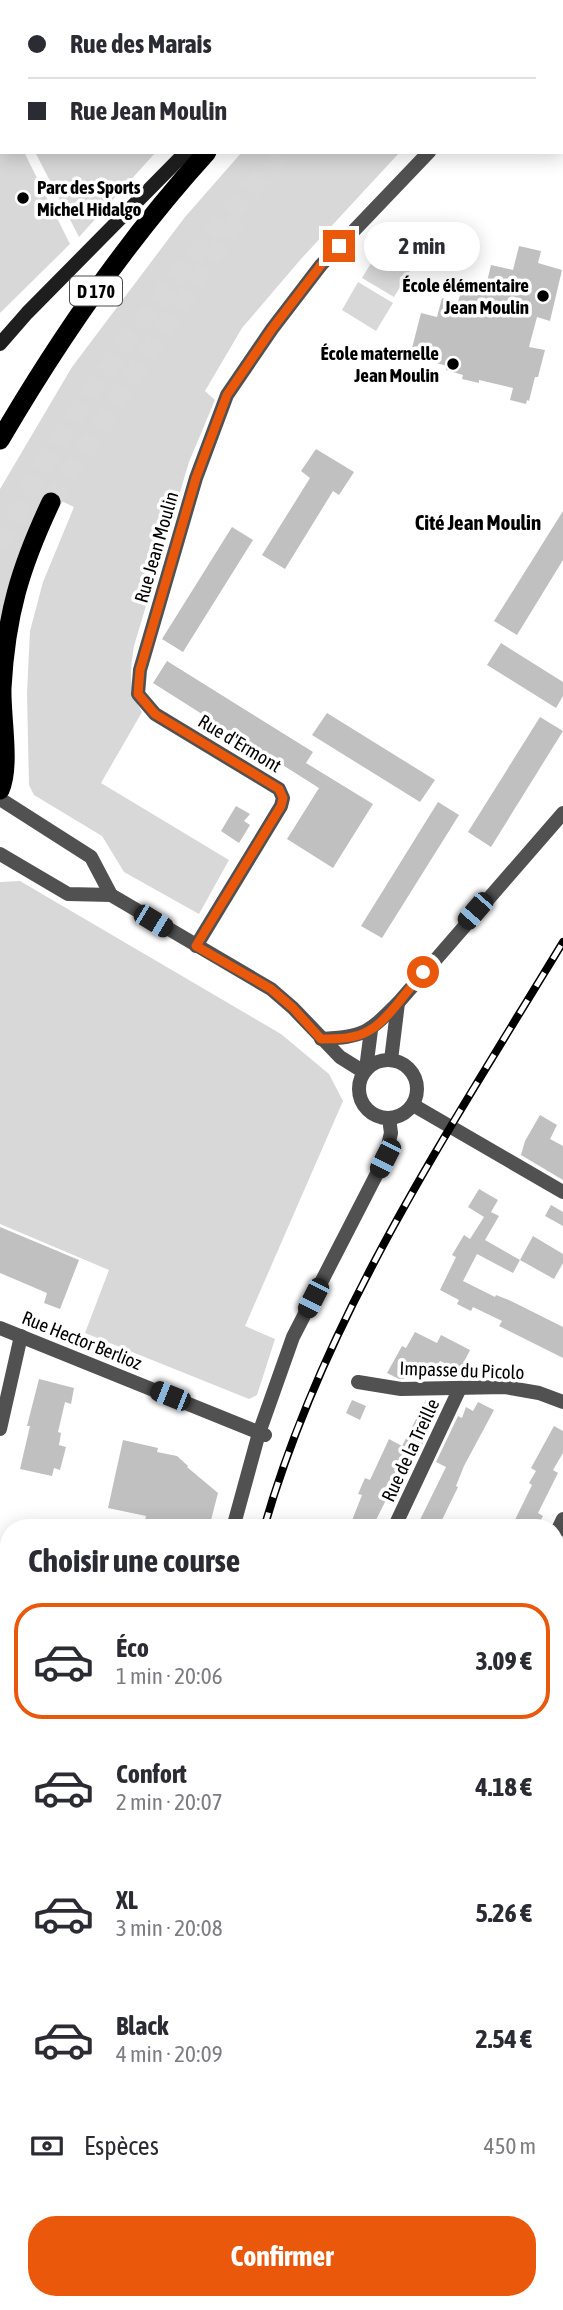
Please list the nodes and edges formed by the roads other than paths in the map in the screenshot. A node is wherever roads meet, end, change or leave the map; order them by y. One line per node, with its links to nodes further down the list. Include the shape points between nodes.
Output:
1 (184, 154): 4 (main road, D 170)
2 (205, 154): 5 (highway, D 170, via 95,293)
3 (427, 154): 7 (street, Rue Jean Moulin, via 321,265 227,395 196,478 140,670)
4 (0, 344)
5 (0, 440)
6 (51, 502): 8 (highway, via 12,604 2,691 4,769)
7 (138, 694): 13 (street, Rue d'Ermont, via 155,714 279,789 283,798)
8 (0, 790)
9 (0, 799): 12 (street, via 91,857)
10 (563, 813): 14 (street)
11 (0, 854): 12 (street, via 68,894)
12 (111, 895): 13 (street)
13 (196, 946): 16 (street, via 271,989)
14 (398, 1003): 15 (street); 17 (street)
15 (371, 1030): 16 (street, via 347,1038); 18 (street)
16 (321, 1039): 18 (street)
17 (391, 1060): 18 (street, via 373,1063); 19 (street, via 414,1075)
18 (365, 1071): 20 (street, via 359,1089 365,1107)
19 (419, 1109): 20 (street); 21 (street)
20 (389, 1118): 28 (street, via 385,1158 293,1337)
21 (563, 1192)
22 (0, 1328): 23 (street, Rue Hector Berlioz)
23 (21, 1336): 27 (street); 28 (street, Rue Hector Berlioz)
24 (358, 1382): 25 (street, Impasse du Picolo, via 401,1389)
25 (460, 1388): 26 (street, Impasse du Picolo, via 505,1387); 30 (street, Rue de la Treille)
26 (563, 1402)
27 (0, 1429)
28 (262, 1434): 29 (street)
29 (236, 1519)
30 (398, 1519)

